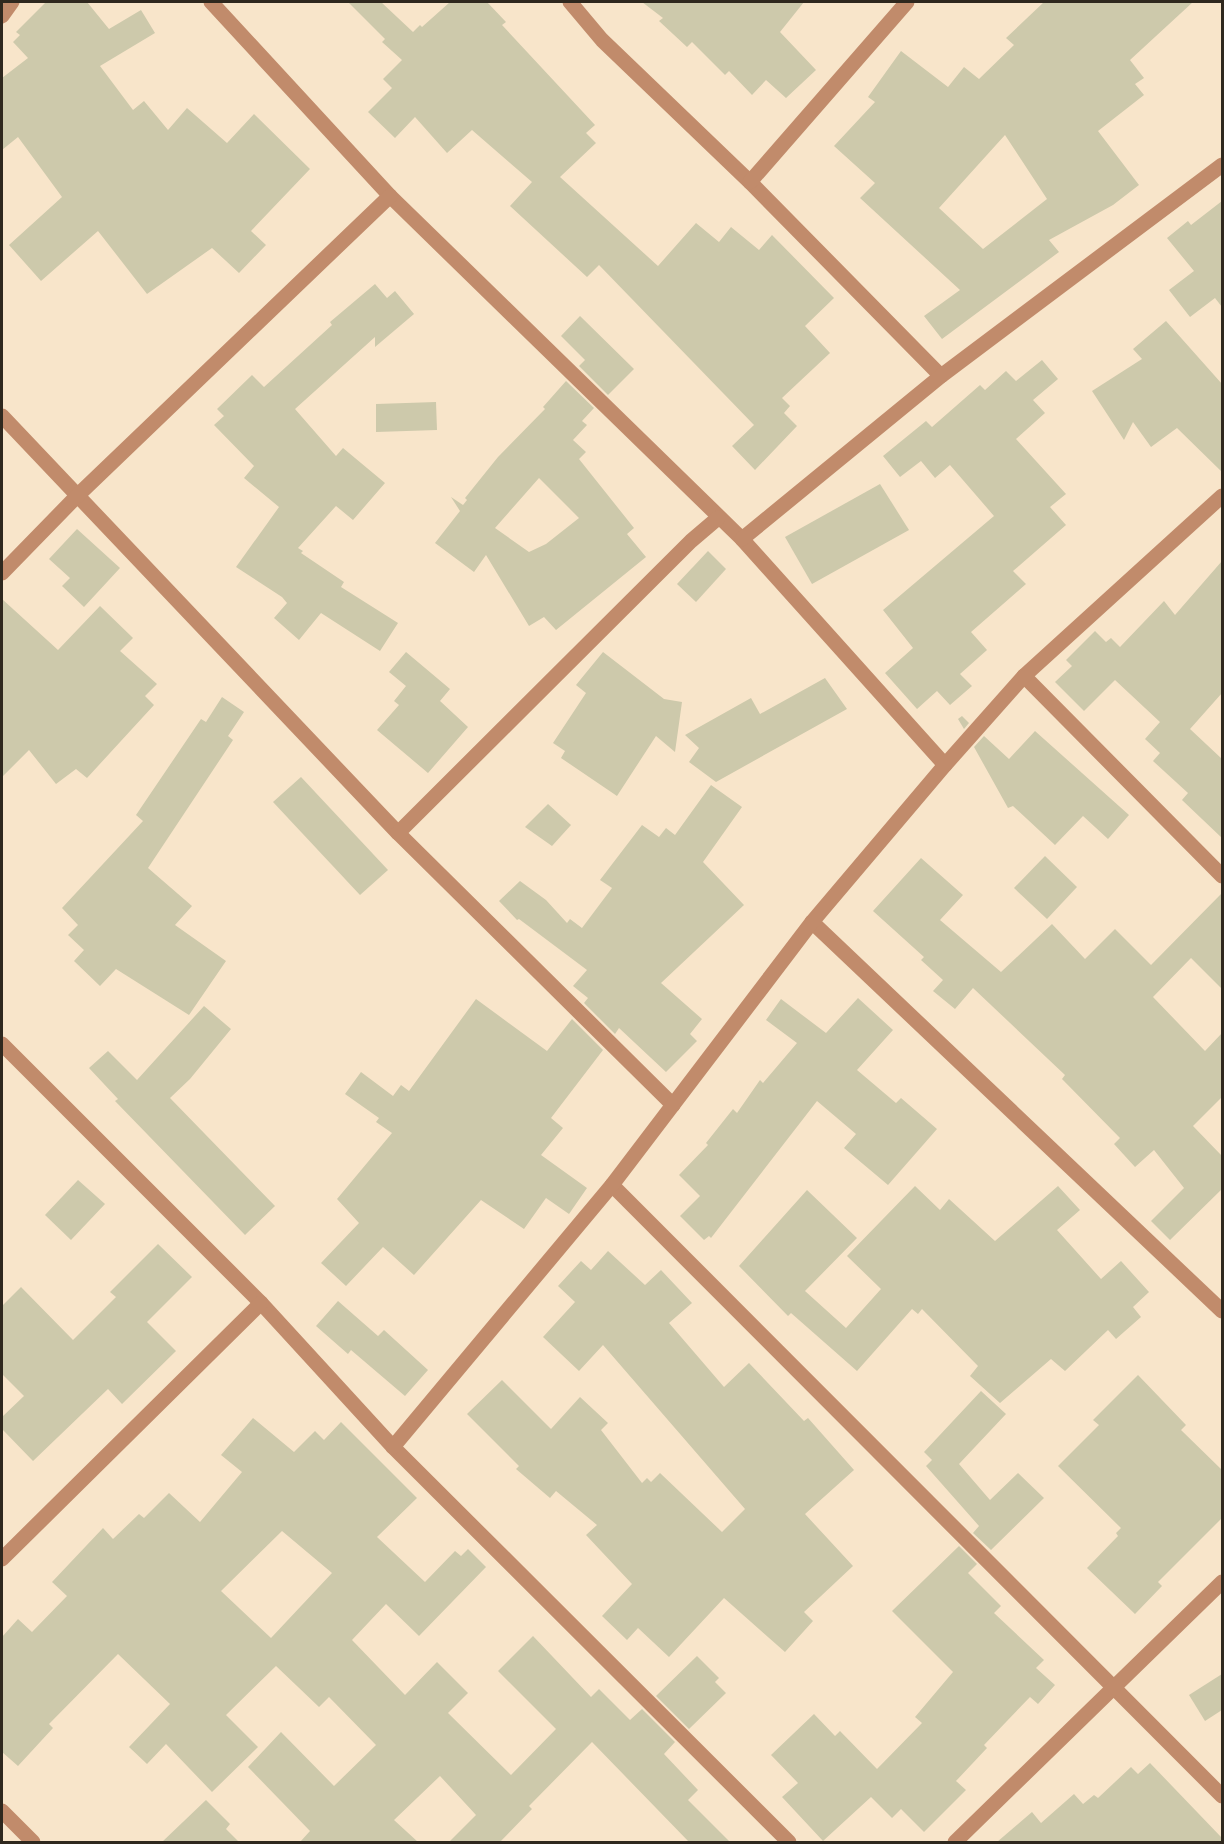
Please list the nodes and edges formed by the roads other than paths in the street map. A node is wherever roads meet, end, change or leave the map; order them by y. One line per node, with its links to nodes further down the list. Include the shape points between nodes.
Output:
1 (12, 2): 5 (street)
2 (211, 2): 8 (street)
3 (570, 2): 7 (street, via 602,40)
4 (907, 2): 7 (street)
5 (2, 16)
6 (1222, 165): 9 (street)
7 (750, 182): 9 (street)
8 (390, 196): 11 (street); 13 (street)
9 (941, 376): 14 (street)
10 (2, 416): 11 (street)
11 (77, 496): 15 (street); 18 (street)
12 (1222, 496): 16 (street)
13 (718, 518): 14 (street); 18 (street)
14 (742, 540): 17 (street)
15 (2, 573)
16 (1024, 676): 17 (street); 19 (street)
17 (945, 765): 20 (street)
18 (398, 833): 22 (street)
19 (1222, 876)
20 (812, 922): 22 (street); 25 (street)
21 (2, 1044): 24 (street)
22 (673, 1105): 23 (street)
23 (612, 1185): 26 (street); 29 (street)
24 (261, 1304): 26 (street); 27 (street)
25 (1222, 1311)
26 (393, 1448): 33 (street)
27 (2, 1559)
28 (1222, 1582): 29 (street)
29 (1114, 1686): 30 (street); 34 (street)
30 (1222, 1796)
31 (2, 1811): 32 (street)
32 (33, 1842)
33 (789, 1842)
34 (955, 1842)

